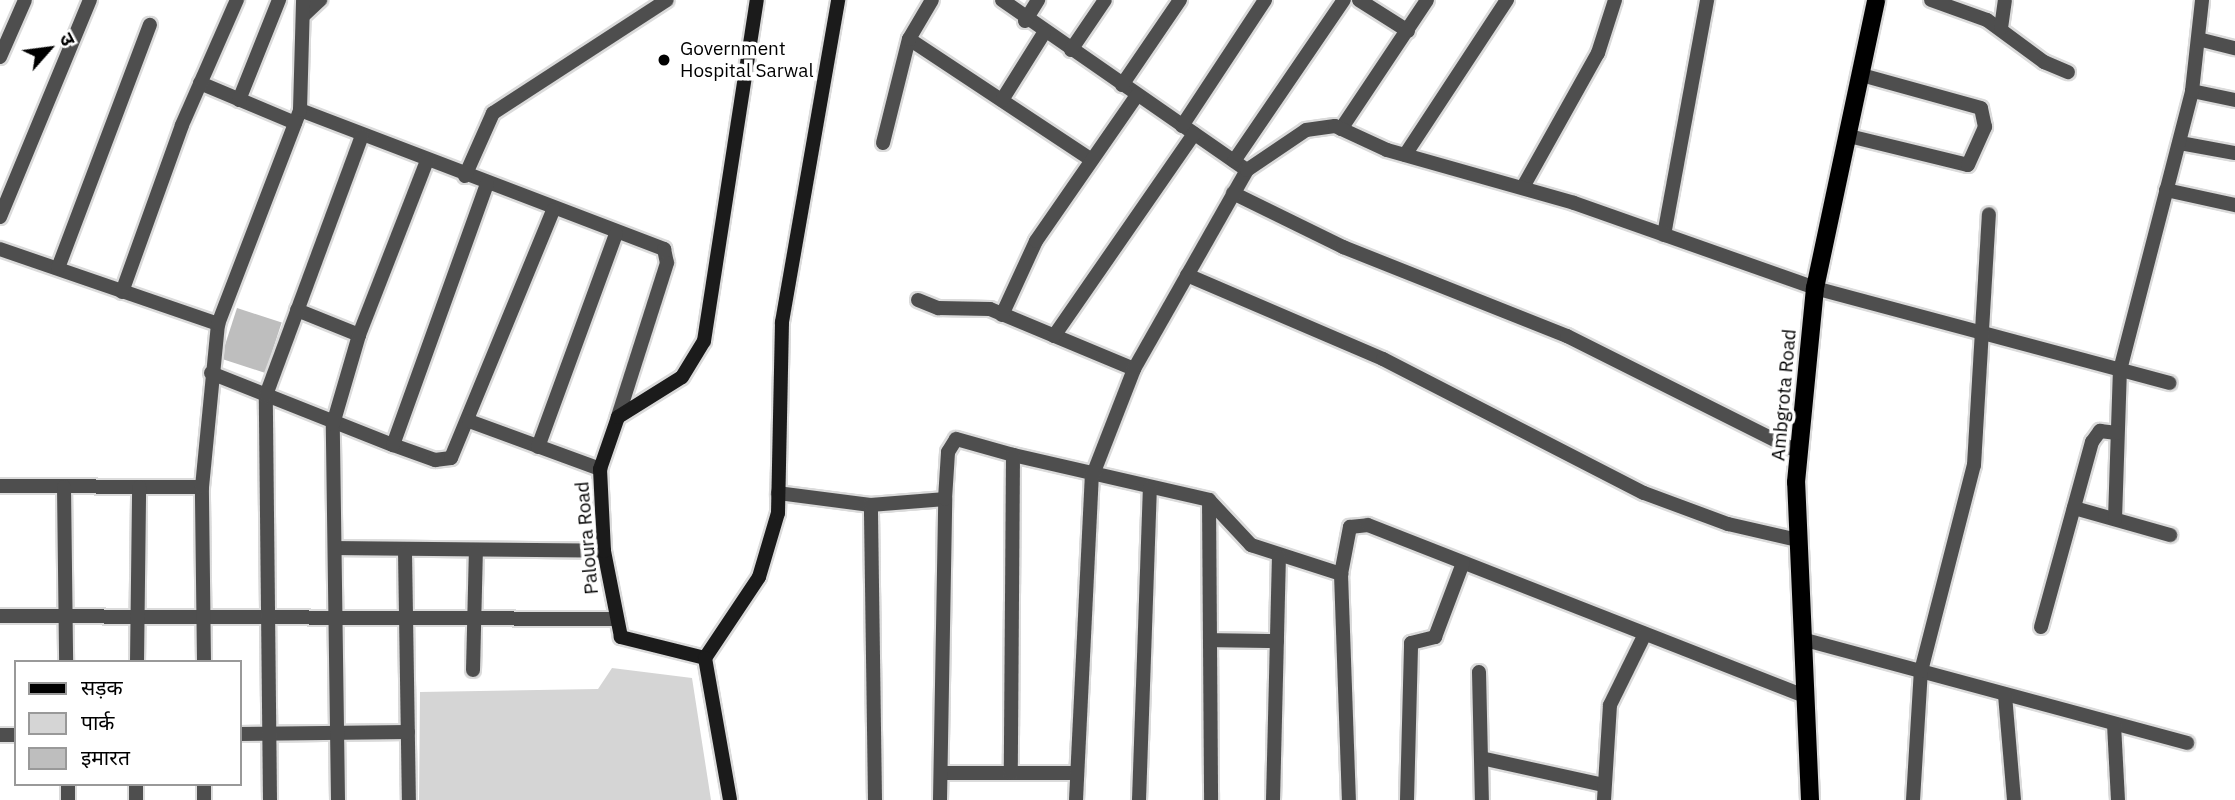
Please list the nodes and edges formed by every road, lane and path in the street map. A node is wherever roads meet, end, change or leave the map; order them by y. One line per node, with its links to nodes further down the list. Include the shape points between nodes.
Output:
1 (25, 0): 35 (street)
2 (90, 0): 65 (street)
3 (237, 0): 38 (street)
4 (279, 0): 42 (street)
5 (320, 0): 25 (street)
6 (667, 0): 57 (street, via 493,113)
7 (757, 0): 85 (main road, via 704,341 681,377)
8 (838, 0): 100 (main road, via 782,321)
9 (932, 0): 31 (street)
10 (1002, 0): 26 (street)
11 (1038, 0): 26 (street)
12 (1105, 0): 34 (street)
13 (1180, 0): 39 (street)
14 (1265, 0): 47 (street)
15 (1344, 0): 56 (street)
16 (1359, 0): 29 (street)
17 (1427, 0): 29 (street)
18 (1507, 0): 53 (street)
19 (1615, 0): 59 (street, via 1598,53)
20 (1707, 0): 67 (street)
21 (1876, 0): 37 (main road, Ambgrota Road)
22 (1931, 0): 28 (street)
23 (2005, 0): 28 (street)
24 (2202, 0): 32 (street)
25 (304, 7): 45 (street)
26 (1025, 22): 30 (street)
27 (150, 25): 69 (street)
28 (2001, 28): 36 (street, via 2044,62)
29 (1408, 32): 46 (street)
30 (1044, 33): 34 (street); 43 (street)
31 (909, 39): 43 (street); 50 (street)
32 (2198, 39): 33 (street); 40 (street)
33 (2235, 48)
34 (1071, 50): 39 (street)
35 (0, 57)
36 (2068, 72)
37 (1862, 75): 49 (main road, Ambgrota Road); 49 (street, via 1981,108 1985,127 1968,165)
38 (200, 83): 42 (street); 72 (street)
39 (1122, 85): 41 (street)
40 (2192, 91): 44 (street); 51 (street)
41 (1138, 95): 47 (street); 54 (street)
42 (239, 100): 45 (street)
43 (1002, 100): 54 (street)
44 (2235, 100)
45 (297, 117): 48 (street); 76 (street)
46 (1340, 129): 53 (street); 56 (street, via 1306,130)
47 (1188, 130): 56 (street); 79 (street)
48 (362, 136): 55 (street); 74 (street)
49 (1849, 136): 71 (main road, Ambgrota Road)
50 (883, 143)
51 (2180, 143): 52 (street); 60 (street)
52 (2235, 153)
53 (1405, 155): 59 (street)
54 (1092, 160): 75 (street, via 1036,241)
55 (427, 161): 57 (street); 78 (street)
56 (1241, 166): 61 (street)
57 (466, 176): 58 (street)
58 (487, 184): 63 (street); 89 (street)
59 (1523, 187): 67 (street)
60 (2166, 190): 62 (street); 81 (street)
61 (1233, 193): 70 (street); 91 (street, via 1343,247 1567,336)
62 (2235, 205)
63 (553, 210): 66 (street); 86 (street)
64 (1989, 214): 77 (street)
65 (0, 217)
66 (616, 234): 85 (street, via 664,249 667,256); 90 (street)
67 (1664, 235): 71 (street)
68 (0, 250): 69 (street)
69 (58, 268): 72 (street)
70 (1187, 275): 80 (street); 107 (street, via 1383,359 1644,493 1728,524)
71 (1815, 288): 77 (street); 91 (main road, Ambgrota Road)
72 (122, 292): 76 (street)
73 (918, 300): 75 (street)
74 (297, 310): 78 (street); 84 (street)
75 (1002, 315): 79 (street)
76 (218, 324): 82 (street)
77 (1979, 333): 81 (street); 135 (street, via 1969,495)
78 (359, 335): 87 (street)
79 (1054, 336): 80 (street)
80 (1134, 369): 94 (street)
81 (2120, 370): 83 (street); 88 (street)
82 (211, 373): 84 (street); 98 (street)
83 (2169, 383)
84 (266, 395): 87 (street); 119 (street)
85 (618, 417): 93 (main road, Paloura Road)
86 (469, 421): 89 (street, via 451,458 443,461); 90 (street)
87 (333, 424): 89 (street); 108 (street)
88 (2118, 433): 104 (street, via 2096,435); 105 (street)
89 (393, 445)
90 (538, 447): 93 (street)
91 (1799, 452): 107 (main road, Ambgrota Road)
92 (1013, 455): 94 (street); 101 (street, via 956,439 947,452); 146 (street)
93 (600, 469): 110 (main road, Paloura Road)
94 (1093, 477): 99 (street); 147 (street)
95 (0, 486): 96 (street)
96 (64, 487): 97 (street); 116 (street)
97 (139, 487): 98 (street); 117 (street)
98 (202, 487): 118 (street)
99 (1150, 488): 102 (street); 156 (street)
100 (778, 493): 103 (street); 129 (main road, via 771,549 759,577)
101 (945, 499): 103 (street); 145 (street)
102 (1209, 500): 112 (street, via 1251,545); 127 (street)
103 (871, 505): 153 (street)
104 (2074, 508): 105 (street); 124 (street)
105 (2115, 519): 106 (street)
106 (2170, 535)
107 (1798, 540): 126 (main road, Ambgrota Road)
108 (338, 548): 111 (street); 120 (street)
109 (476, 551): 110 (street); 111 (street); 122 (street)
110 (604, 551): 123 (main road, Paloura Road)
111 (405, 552): 121 (street)
112 (1279, 557): 114 (street); 128 (street)
113 (1463, 563): 114 (street, via 1359,524 1346,536); 125 (street); 160 (street, via 1435,637 1411,643)
114 (1341, 574): 159 (street)
115 (0, 616): 116 (street)
116 (65, 617): 117 (street); 130 (street)
117 (137, 617): 118 (street); 131 (street)
118 (204, 617): 119 (street); 132 (street)
119 (269, 618): 120 (street); 141 (street)
120 (337, 618): 121 (street); 142 (street)
121 (406, 618): 122 (street); 139 (street)
122 (474, 618): 123 (street); 133 (street)
123 (615, 619): 129 (main road, Paloura Road, via 621,637)
124 (2041, 627)
125 (1645, 634): 137 (street); 148 (street, via 1610,705)
126 (1802, 639): 135 (street); 137 (main road, Ambgrota Road)
127 (1210, 640): 128 (street); 157 (street)
128 (1277, 641): 158 (street)
129 (705, 658): 152 (main road)
130 (66, 660)
131 (137, 660)
132 (204, 660)
133 (473, 670)
134 (1479, 671): 144 (street)
135 (1921, 671): 136 (street); 163 (street)
136 (2005, 695): 138 (street); 164 (street)
137 (1804, 696): 162 (main road, Ambgrota Road)
138 (2114, 724): 143 (street); 165 (street)
139 (408, 732): 142 (street); 151 (street)
140 (242, 733): 141 (street)
141 (271, 733): 142 (street); 149 (street)
142 (337, 733): 150 (street)
143 (2187, 743)
144 (1481, 758): 148 (street); 161 (street)
145 (942, 773): 146 (street); 154 (street)
146 (1011, 773): 147 (street)
147 (1077, 773): 155 (street)
148 (1604, 792)
149 (270, 800)
150 (338, 800)
151 (409, 800)
152 (730, 800)
153 (875, 800)
154 (940, 800)
155 (1076, 800)
156 (1139, 800)
157 (1211, 800)
158 (1273, 800)
159 (1349, 800)
160 (1407, 800)
161 (1482, 800)
162 (1810, 800)
163 (1913, 800)
164 (2014, 800)
165 (2118, 800)

